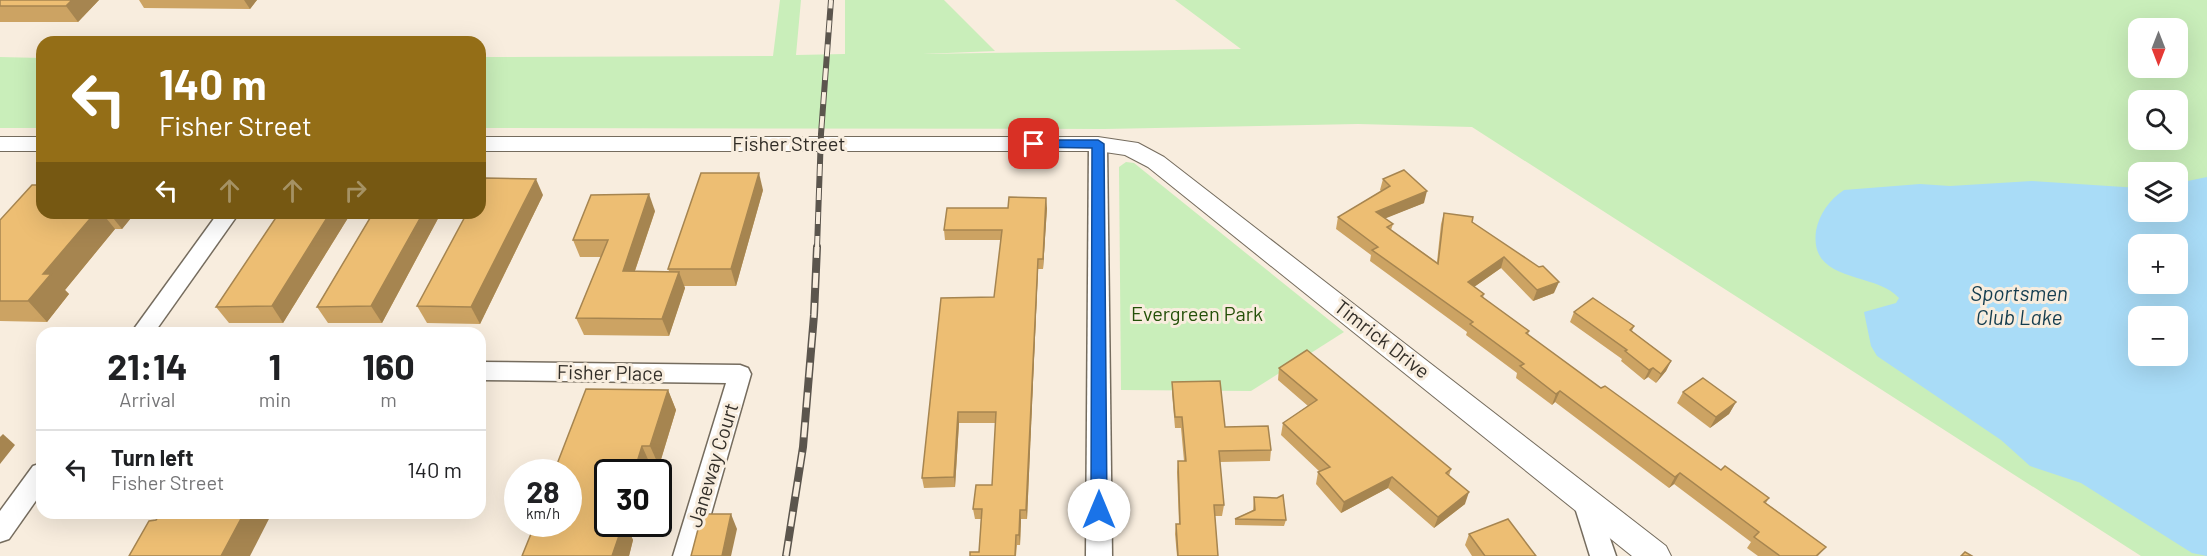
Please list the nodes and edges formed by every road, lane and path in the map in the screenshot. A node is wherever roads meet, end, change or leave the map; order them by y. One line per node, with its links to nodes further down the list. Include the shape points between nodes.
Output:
1 (0, 144): 2 (street)
2 (36, 144)
3 (486, 144): 4 (street, Fisher Street)
4 (1098, 144): 10 (street, Timrick Drive, via 1130,148 1156,162); 13 (street)
5 (226, 219): 6 (street)
6 (146, 327)
7 (486, 371): 8 (street, Fisher Place)
8 (740, 374): 12 (street, Janeway Court)
9 (36, 481): 11 (street)
10 (1584, 498): 14 (street); 15 (street, Timrick Drive)
11 (0, 531)
12 (686, 556)
13 (1099, 556)
14 (1603, 556)
15 (1655, 556)

